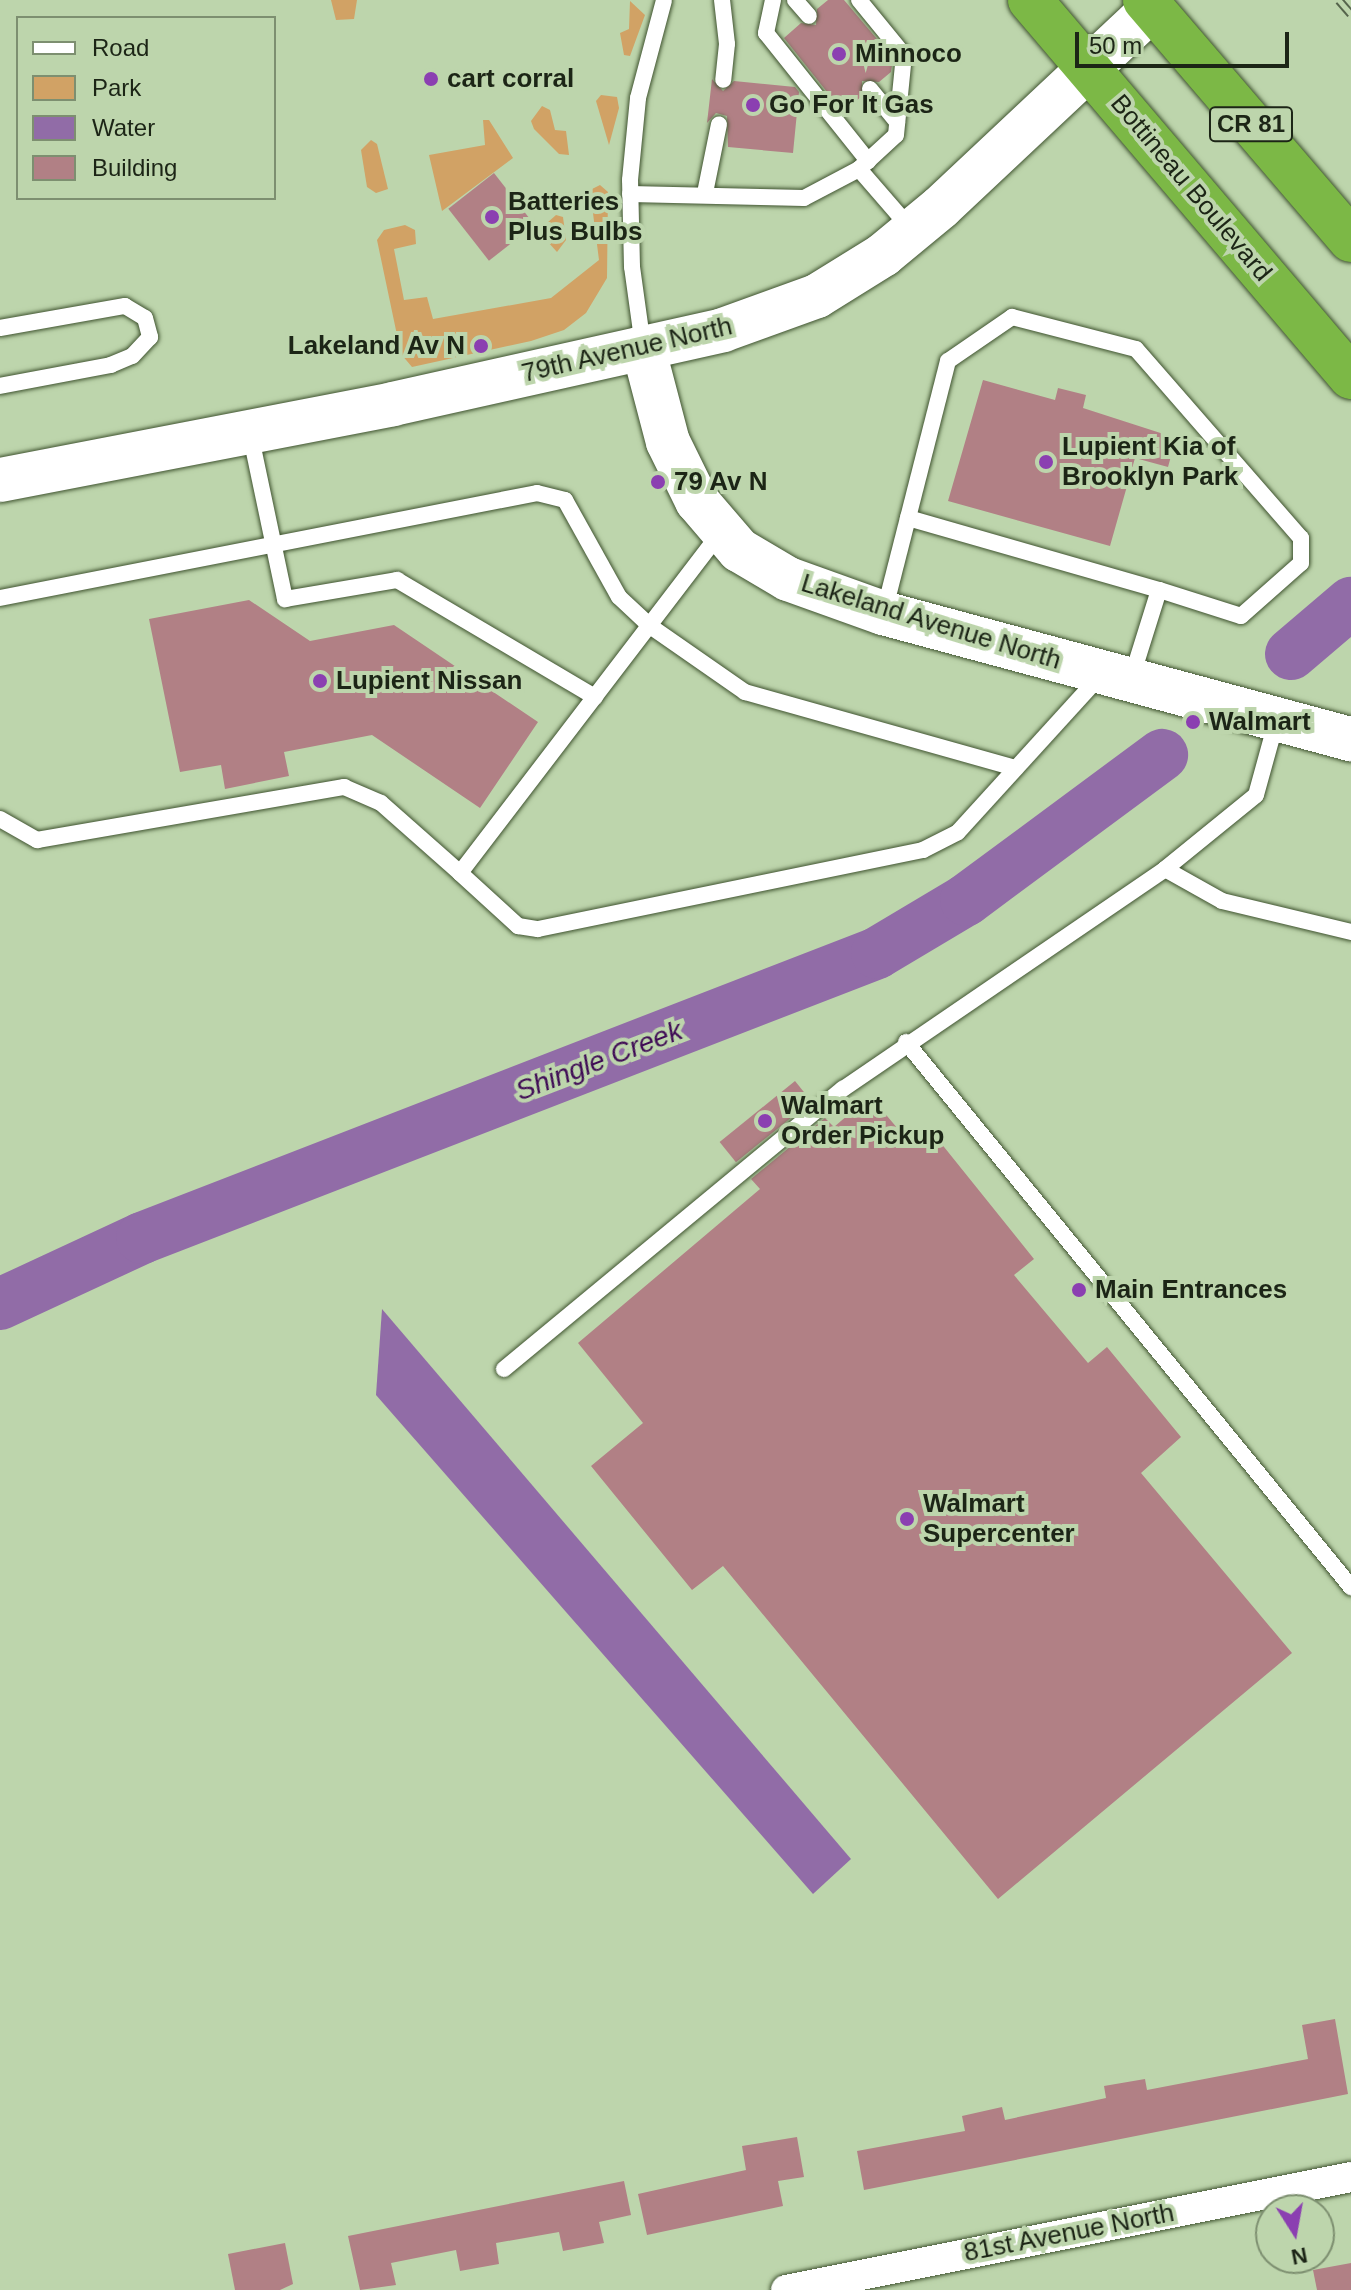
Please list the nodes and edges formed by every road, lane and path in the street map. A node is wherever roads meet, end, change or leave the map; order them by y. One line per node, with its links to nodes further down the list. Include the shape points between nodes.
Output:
1 (664, 0): 16 (lane, via 638,98)
2 (722, 0): 10 (lane, via 727,44)
3 (773, 0): 14 (lane, via 766,33)
4 (795, 0): 8 (lane)
5 (859, 0): 12 (lane, via 904,55)
6 (1030, 0): 9 (highway, Bottineau Boulevard)
7 (1148, 4): 9 (street, 79th Avenue North); 18 (highway, CR 81)
8 (809, 16)
9 (1087, 68): 17 (street, 79th Avenue North); 21 (highway, Bottineau Boulevard)
10 (723, 80)
11 (870, 89): 12 (lane)
12 (897, 122): 14 (lane, via 896,135)
13 (719, 124): 15 (lane)
14 (863, 165): 15 (lane, via 804,198); 17 (lane)
15 (705, 193): 16 (lane)
16 (630, 194): 20 (lane, via 632,267)
17 (912, 230): 20 (street, 79th Avenue North, via 817,296 723,330)
18 (1351, 240)
19 (0, 328): 22 (lane, via 125,306 145,318 150,337 132,356 111,365)
20 (643, 347): 23 (street, 79th Avenue North); 26 (street, Lakeland Avenue North, via 680,471)
21 (1351, 377)
22 (0, 386)
23 (249, 430): 24 (street, 79th Avenue North); 27 (lane)
24 (0, 480)
25 (908, 518): 28 (lane); 28 (lane, via 948,361 1012,317 1136,349 1301,538 1301,563 1241,616); 30 (lane)
26 (721, 532): 30 (street, Lakeland Avenue North, via 739,550 788,579); 31 (lane)
27 (272, 545): 29 (lane); 31 (lane, via 537,493 565,500 619,597); 33 (lane, via 285,599 397,580)
28 (1159, 590): 32 (lane)
29 (0, 598)
30 (883, 613): 32 (street, Lakeland Avenue North)
31 (650, 626): 33 (lane); 36 (lane, via 745,692)
32 (1117, 675): 34 (street, Lakeland Avenue North); 36 (lane)
33 (595, 697): 39 (lane)
34 (1277, 719): 35 (street, Lakeland Avenue North); 38 (lane, via 1256,795)
35 (1351, 739)
36 (1016, 768): 39 (lane, via 958,832 923,850 538,929 518,926)
37 (0, 819): 39 (lane, via 37,840 344,787 381,803)
38 (1165, 869): 40 (lane, via 1222,901); 41 (lane)
39 (460, 873)
40 (1351, 932)
41 (906, 1042): 42 (lane); 43 (lane)
42 (504, 1369)
43 (1351, 1587)
44 (1351, 2177): 45 (street, 81st Avenue North)
45 (786, 2290)

